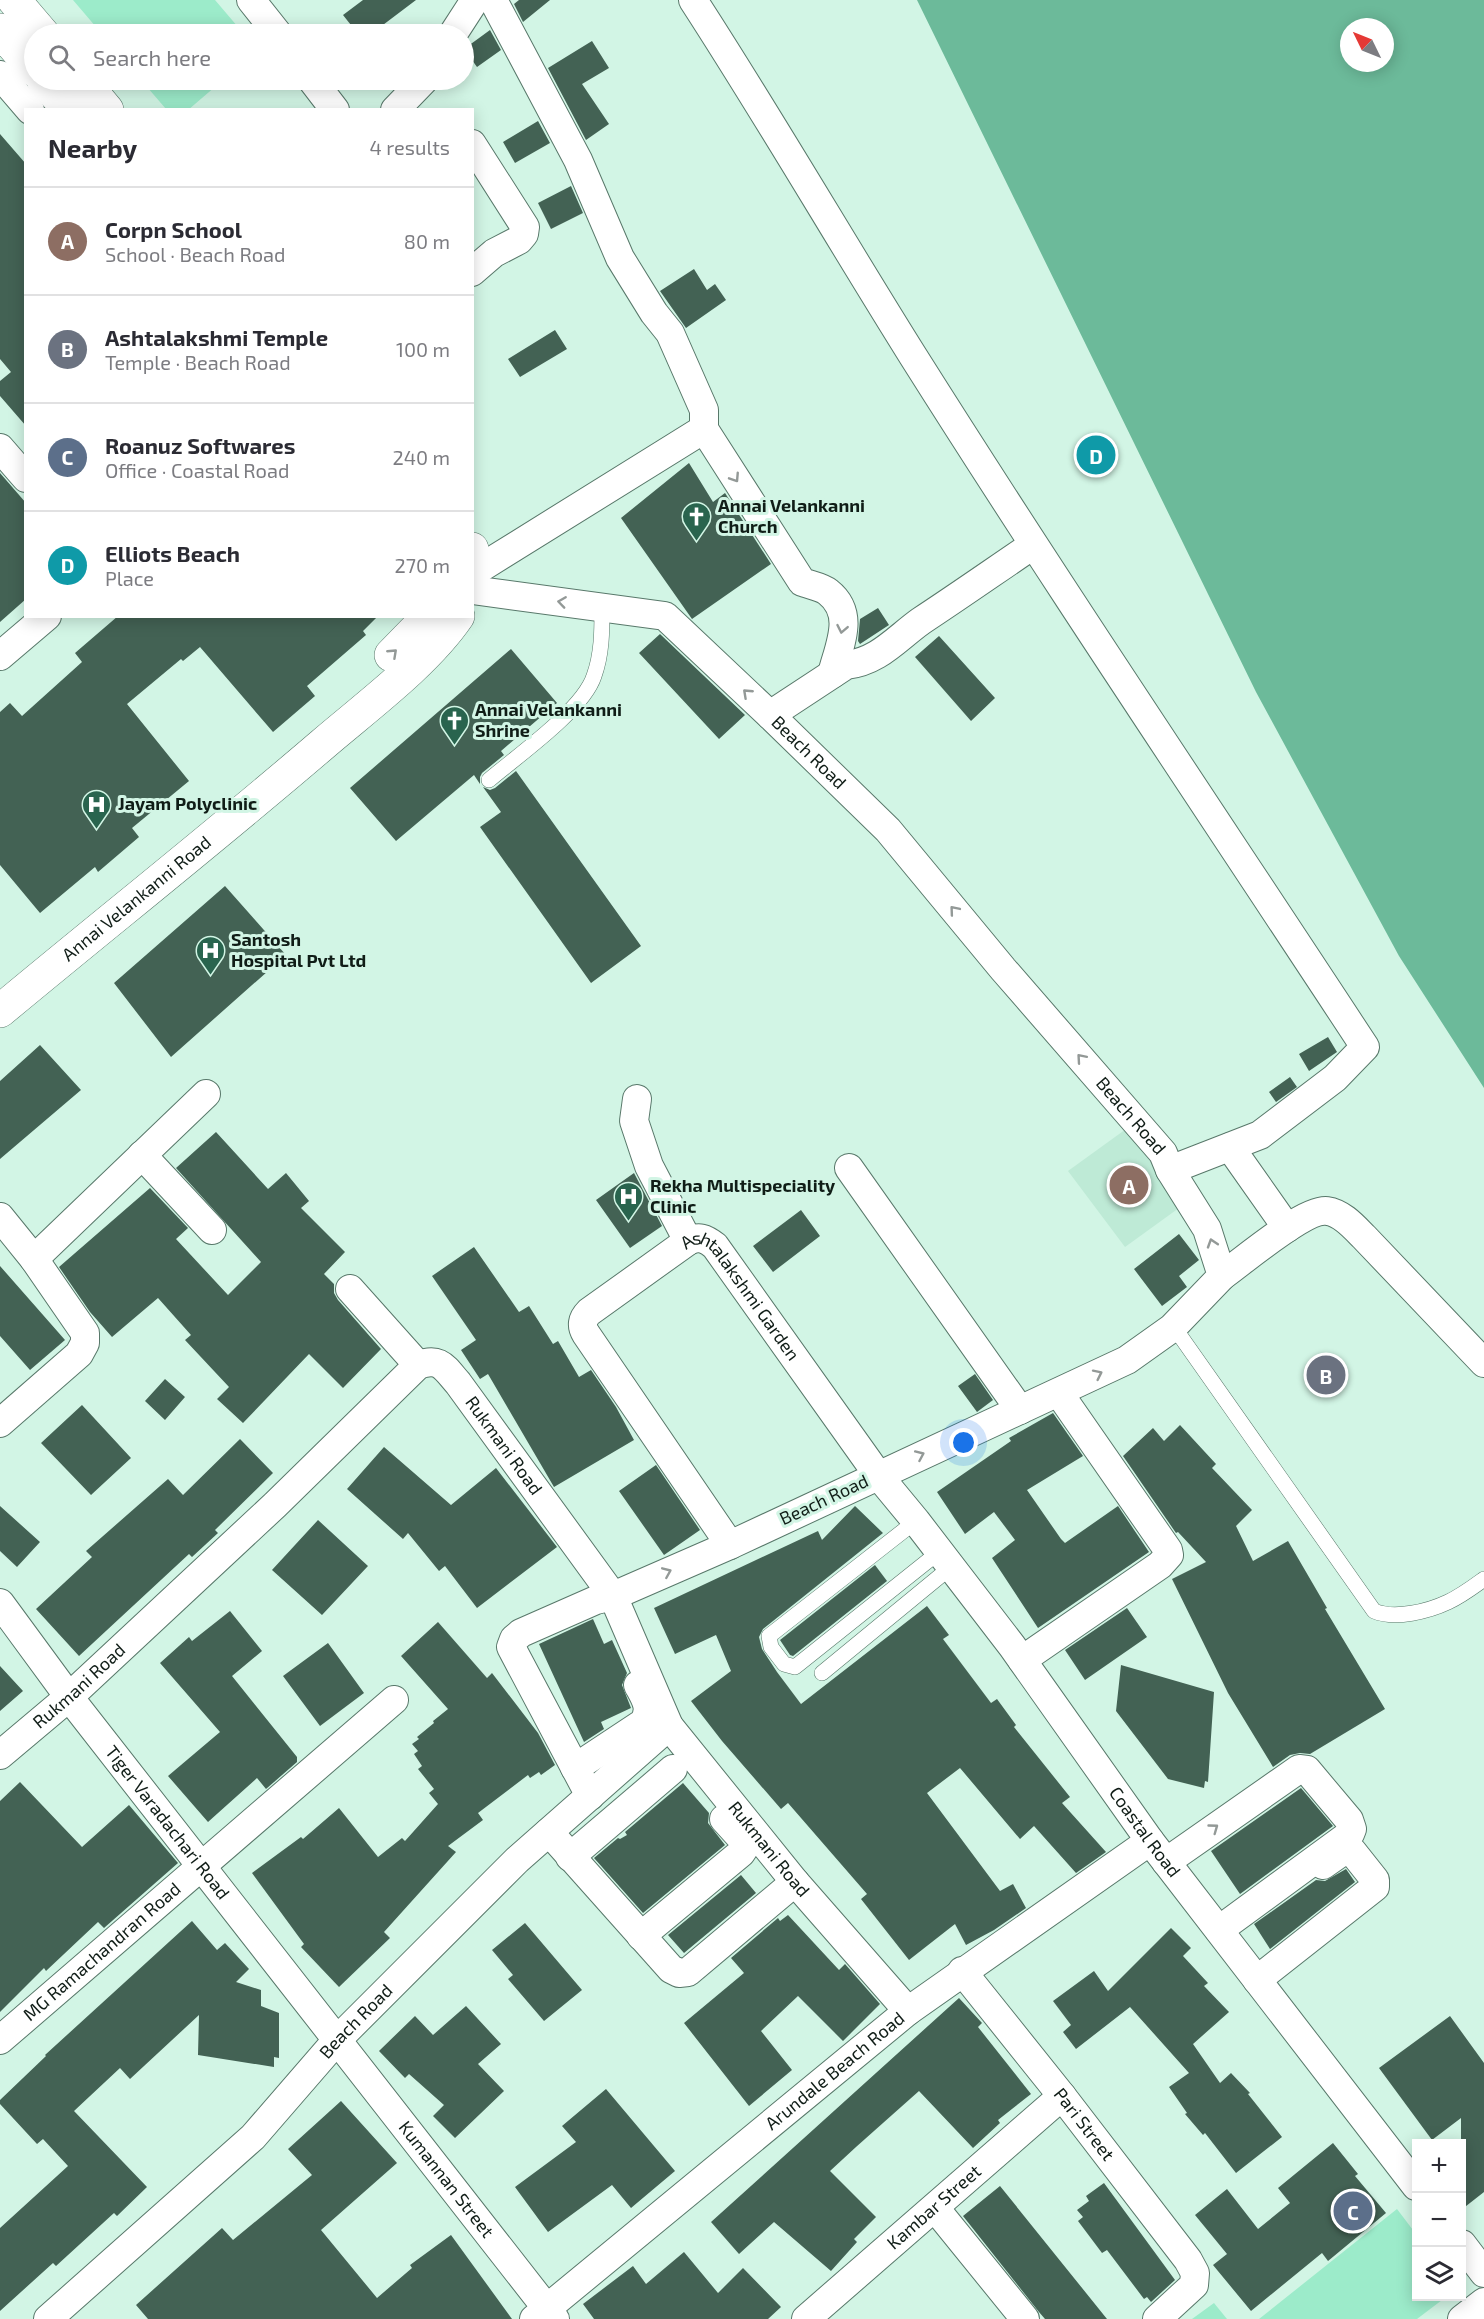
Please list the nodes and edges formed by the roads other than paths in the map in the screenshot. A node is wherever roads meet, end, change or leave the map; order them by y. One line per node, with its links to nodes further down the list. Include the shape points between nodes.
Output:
1 (14, 0): 6 (street)
2 (251, 0): 7 (street)
3 (475, 0): 8 (street)
4 (493, 0): 23 (street, via 578,160 620,258 670,333 704,410)
5 (693, 0): 26 (street)
6 (34, 24)
7 (270, 24)
8 (459, 24)
9 (0, 30): 10 (street)
10 (24, 58)
11 (0, 75): 16 (street)
12 (52, 90): 17 (street)
13 (90, 90): 18 (street)
14 (320, 90): 19 (street)
15 (414, 90): 20 (street)
16 (28, 108)
17 (67, 108)
18 (105, 108)
19 (333, 108)
20 (397, 108)
21 (474, 147): 22 (street, via 525,227 519,240 494,253)
22 (474, 270)
23 (704, 429): 27 (street); 34 (street, one-way to 34, via 802,582 828,592 844,612)
24 (0, 448): 25 (street)
25 (24, 476)
26 (1033, 545): 34 (street, via 892,646); 42 (street, via 1365,1047 1335,1078 1260,1135)
27 (474, 572)
28 (474, 573): 29 (street, Beach Road, one-way to 28)
29 (602, 608): 35 (street, Beach Road, one-way to 29, via 665,616); 37 (lane, via 602,646 594,678 585,694)
30 (45, 618): 33 (street)
31 (427, 618): 36 (street, Annai Velankanni Road, one-way to 31)
32 (457, 618): 36 (street, Annai Velankanni Road, via 411,668)
33 (0, 657)
34 (832, 674): 35 (street)
35 (770, 715): 45 (street, Beach Road, one-way to 35, via 1163,1153 888,830)
36 (292, 759): 38 (street, Annai Velankanni Road, via 181,844); 39 (street, Annai Velankanni Road)
37 (489, 780)
38 (0, 995)
39 (0, 1011)
40 (206, 1094): 43 (street)
41 (638, 1099): 49 (street, via 634,1121 649,1166)
42 (1230, 1147): 45 (street); 47 (street)
43 (142, 1155): 48 (street); 50 (street)
44 (849, 1168): 57 (street)
45 (1170, 1170): 51 (street, Beach Road, one-way to 45, via 1207,1229)
46 (0, 1217): 50 (street)
47 (1287, 1228): 51 (street); 54 (street, via 1316,1211 1335,1213 1348,1221)
48 (212, 1230)
49 (688, 1240): 59 (street, Ashtalakshmi Garden, via 707,1239 715,1246); 61 (street, Ashtalakshmi Garden, via 589,1312 582,1324)
50 (34, 1259): 58 (street, via 85,1333 85,1343 79,1353)
51 (1222, 1276): 53 (street, Beach Road)
52 (350, 1289): 55 (street)
53 (1172, 1328): 56 (street, Beach Road, one-way to 53, via 1127,1360); 63 (lane, via 1374,1611 1420,1611 1448,1602)
54 (1484, 1363)
55 (418, 1365): 64 (street, Rukmani Road, via 430,1360 443,1365); 68 (street, Rukmani Road)
56 (1059, 1394): 57 (street, Beach Road); 66 (street, via 1169,1555)
57 (1020, 1410): 59 (street, Beach Road, one-way to 57)
58 (0, 1423)
59 (878, 1475): 60 (street, Coastal Road); 61 (street, Beach Road)
60 (916, 1521): 62 (street, Coastal Road); 62 (lane, via 769,1636 771,1647 784,1664 795,1667)
61 (730, 1545): 64 (street, Beach Road, one-way to 61)
62 (945, 1560): 66 (street, Coastal Road); 67 (lane)
63 (1484, 1579)
64 (605, 1598): 70 (street, Rukmani Road); 73 (street, via 648,1705 648,1715 643,1723); 73 (street, Beach Road, via 521,1633 511,1647)
65 (0, 1603): 68 (street, Tiger Varadachari Road)
66 (1022, 1660): 77 (street, Coastal Road)
67 (822, 1673)
68 (69, 1697): 71 (street, Rukmani Road); 79 (street, Tiger Varadachari Road)
69 (394, 1700): 79 (street, MG Ramachandran Road)
70 (669, 1726): 72 (street, Beach Road); 80 (street, Rukmani Road)
71 (0, 1755)
72 (629, 1761): 74 (street, Beach Road); 78 (street, via 662,1778)
73 (575, 1768): 74 (street)
74 (590, 1796): 76 (street, Beach Road)
75 (720, 1815): 82 (street, via 743,1840 741,1854)
76 (549, 1832): 78 (street); 87 (street, Beach Road)
77 (1158, 1851): 81 (street, Coastal Road); 81 (street, Arundale Beach Road, one-way to 81, via 1299,1769 1306,1770 1349,1820 1350,1834); 83 (street, Arundale Beach Road)
78 (570, 1857): 82 (street)
79 (202, 1867): 86 (street, MG Ramachandran Road); 87 (street, Tiger Varadachari Road)
80 (795, 1882): 82 (street, via 688,1972 671,1969); 85 (street, Rukmani Road)
81 (1223, 1935): 84 (street, Coastal Road); 84 (street, via 1343,1851 1352,1851 1375,1880 1373,1890)
82 (641, 1936)
83 (962, 1971): 85 (street, Arundale Beach Road); 88 (street, Pari Street)
84 (1257, 1980): 89 (street, Coastal Road)
85 (908, 2012): 94 (street, Arundale Beach Road)
86 (0, 2040)
87 (337, 2040): 94 (street, Kumannan Street); 95 (street, Beach Road, via 253,2137)
88 (1062, 2096): 90 (street, Kambar Street); 98 (street, Pari Street, via 1195,2273 1194,2285)
89 (1412, 2181)
90 (935, 2208): 96 (street, Kambar Street); 97 (street)
91 (1463, 2247): 92 (street)
92 (1484, 2273)
93 (1484, 2302): 99 (street)
94 (545, 2316)
95 (48, 2319)
96 (806, 2319)
97 (1025, 2319)
98 (1157, 2319)
99 (1462, 2319)

